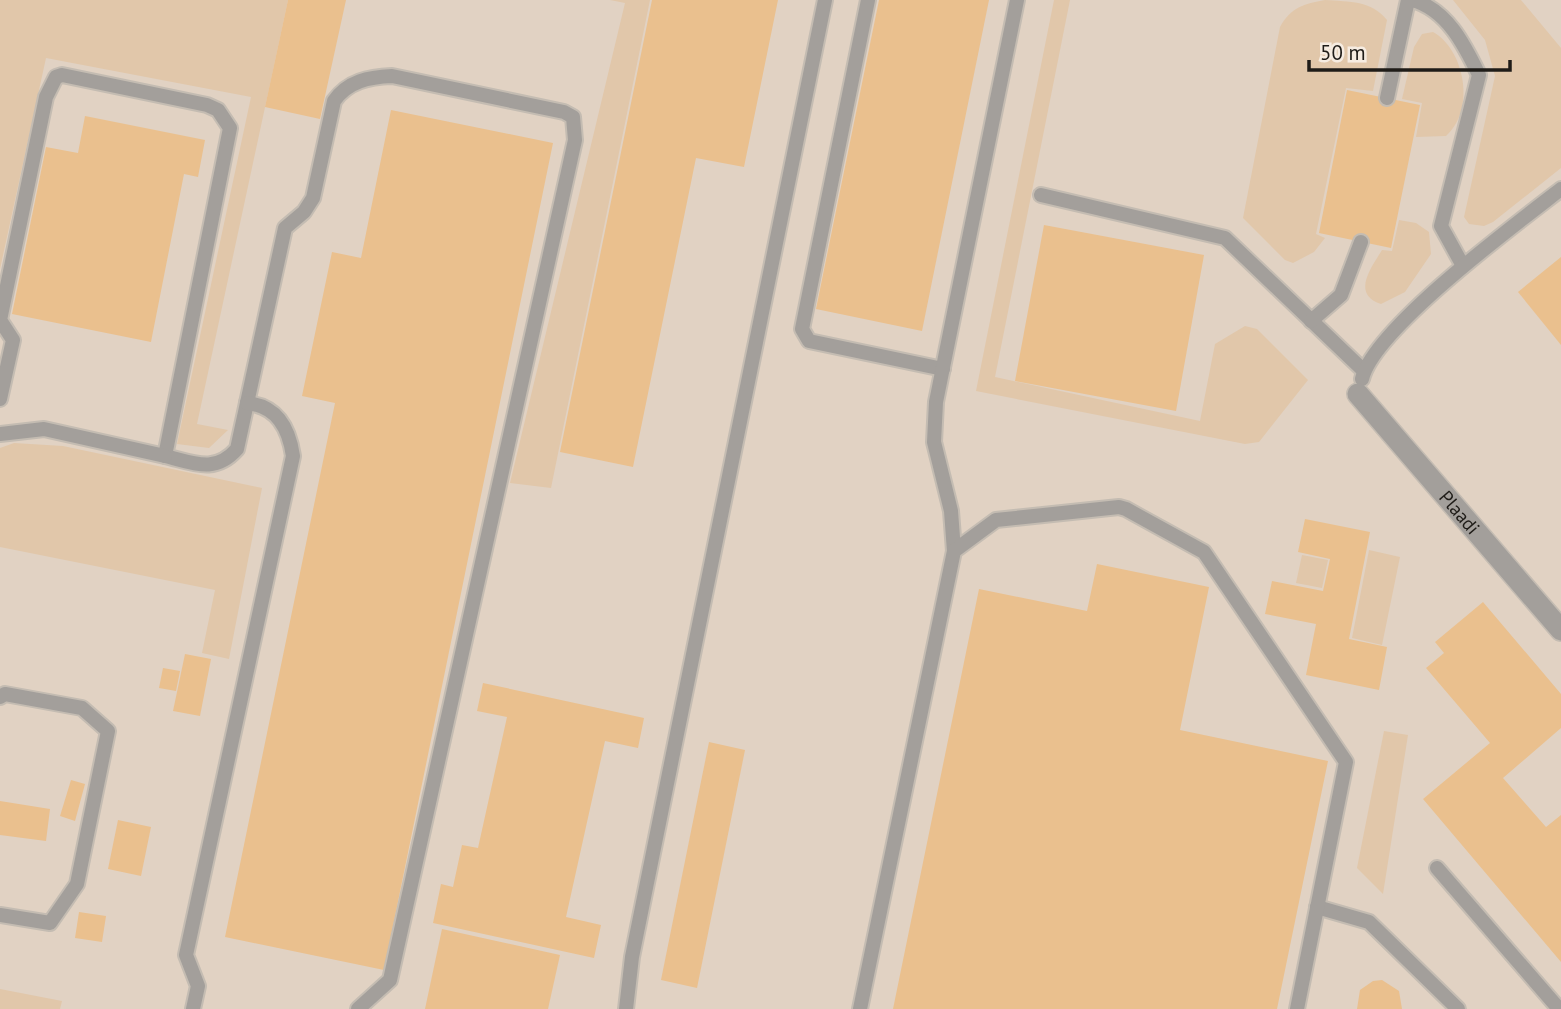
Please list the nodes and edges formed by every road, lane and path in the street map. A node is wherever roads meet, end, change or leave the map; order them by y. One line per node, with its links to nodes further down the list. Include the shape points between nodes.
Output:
1 (825, 0): 26 (lane, via 632,957)
2 (868, 0): 11 (lane, via 802,329 809,341)
3 (1017, 0): 11 (lane)
4 (1410, 0): 5 (lane); 9 (lane, via 1423,3 1451,26 1479,75 1441,226)
5 (1387, 98)
6 (1561, 189): 9 (lane)
7 (1041, 195): 10 (lane, via 1225,238)
8 (1360, 242): 10 (lane, via 1341,295)
9 (1464, 266): 12 (lane, via 1387,338)
10 (1311, 321): 12 (lane)
11 (943, 369): 18 (lane, via 934,442 951,511)
12 (1364, 371): 13 (lane)
13 (1358, 394): 19 (street, Plaadi)
14 (0, 399): 17 (lane, via 13,340 0,320 51,85 62,75 206,105 226,118 230,137)
15 (247, 403): 17 (lane, via 237,449 219,464 208,467); 24 (lane, via 275,413 285,425 293,456 186,955 198,986); 25 (lane, via 285,228 313,198 334,101 340,93 372,76 392,76 573,117 575,140 390,980)
16 (0, 434): 17 (lane, via 44,429)
17 (165, 456)
18 (954, 551): 22 (lane, via 996,520 1119,507 1204,552 1346,762); 27 (lane)
19 (1561, 630)
20 (0, 697): 23 (lane, via 5,694 82,708 108,731 77,884 50,923)
21 (1437, 869): 30 (lane)
22 (1317, 907): 28 (lane); 29 (lane, via 1369,922)
23 (0, 915)
24 (193, 1009)
25 (358, 1009)
26 (626, 1009)
27 (860, 1009)
28 (1297, 1009)
29 (1458, 1009)
30 (1559, 1009)

